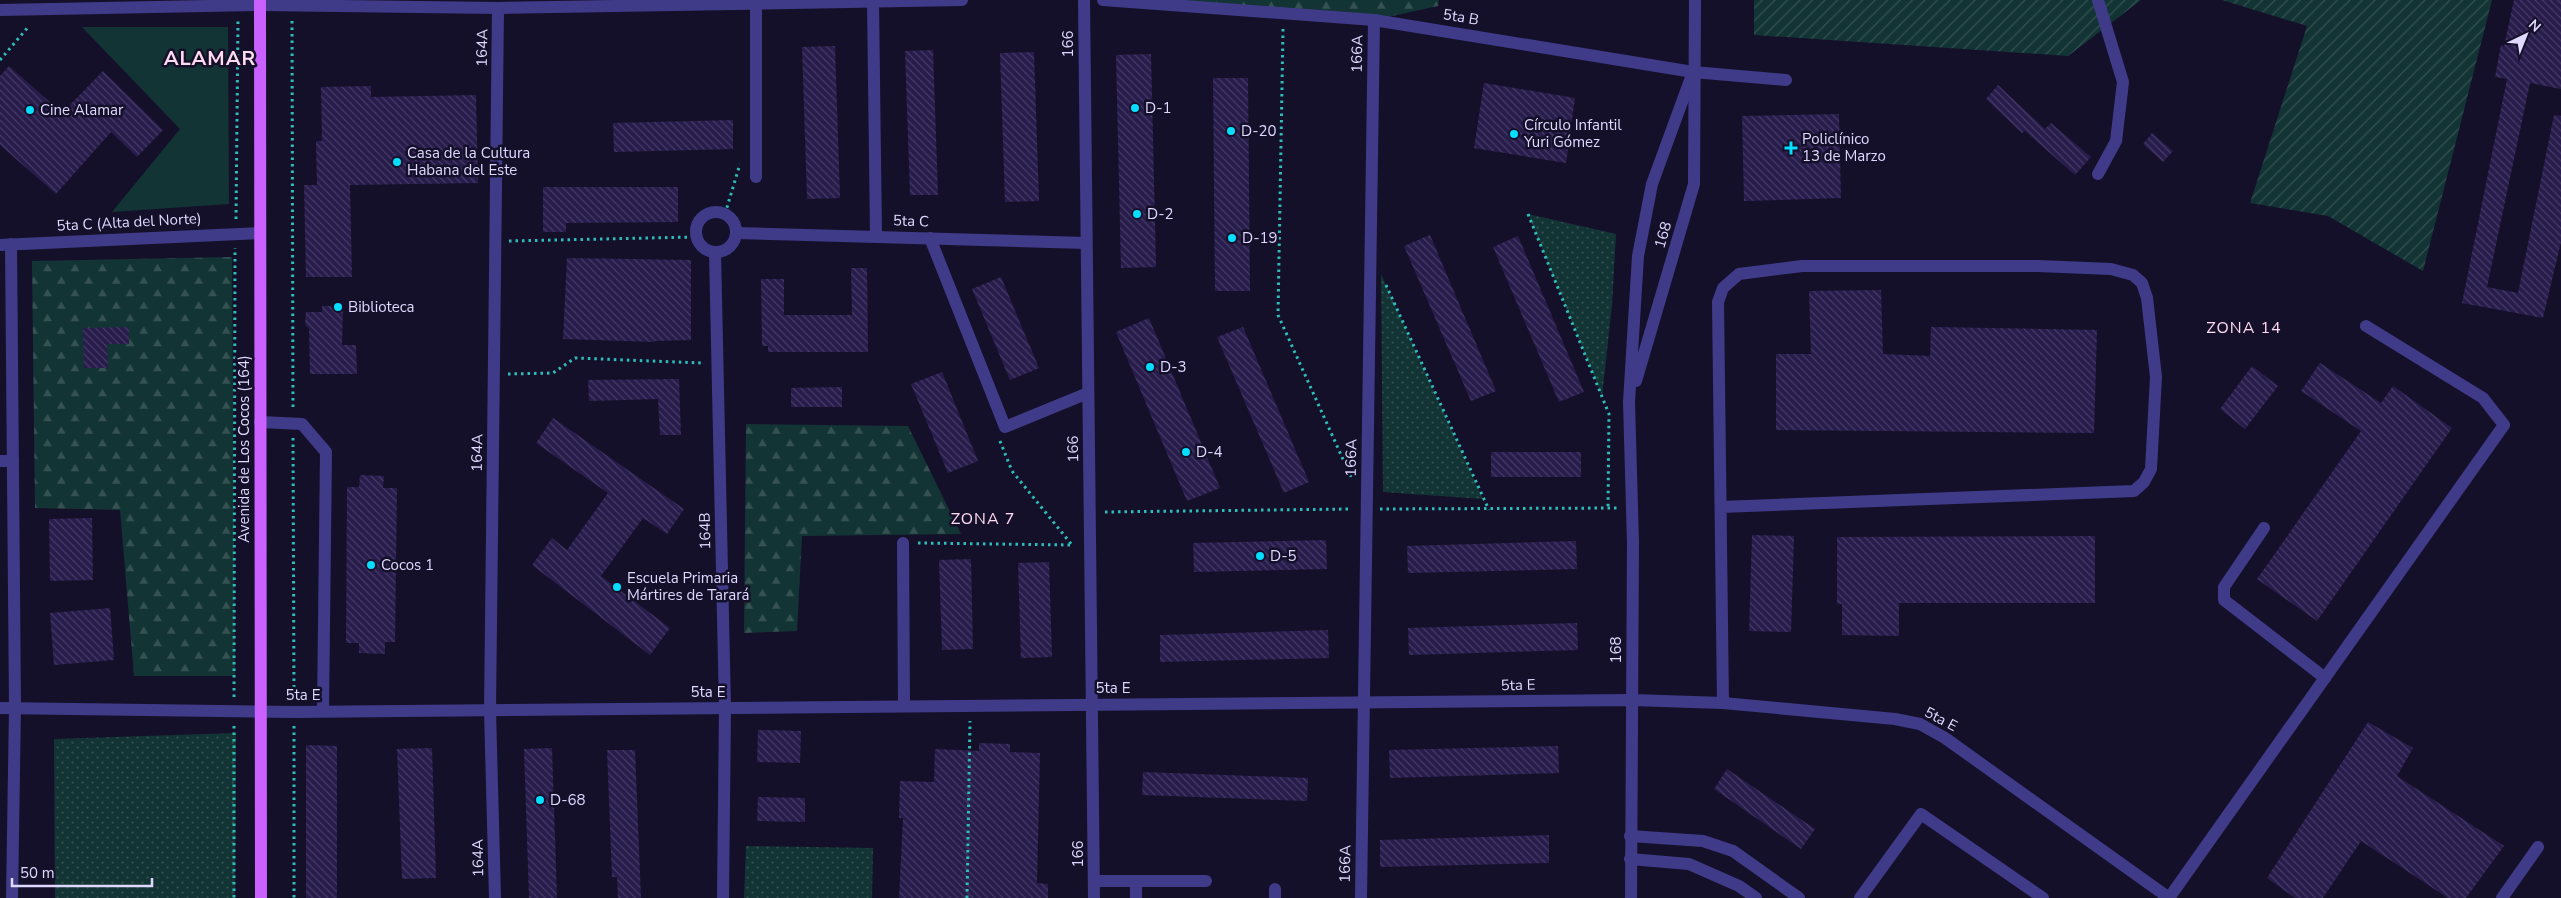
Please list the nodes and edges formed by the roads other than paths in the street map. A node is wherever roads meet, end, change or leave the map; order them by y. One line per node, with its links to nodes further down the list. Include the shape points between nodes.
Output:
1 (962, 0): 6 (street)
2 (1084, 0): 21 (street, 166)
3 (1103, 0): 12 (street, 5ta B)
4 (1695, 0): 13 (street, 168)
5 (2098, 0): 15 (street, via 2124,82 2116,141)
6 (874, 1): 9 (street); 19 (street)
7 (260, 2): 8 (street, via 292,5); 11 (street); 17 (main road, Avenida de Los Cocos (164))
8 (444, 3): 10 (street)
9 (756, 4): 10 (street); 16 (street)
10 (498, 8): 41 (street, 164A)
11 (0, 10)
12 (1374, 20): 13 (street, 5ta B); 34 (street, 166A)
13 (1693, 72): 14 (street, 5ta B); 26 (street, 168, via 1652,184 1638,256); 26 (street, 168, via 1694,184)
14 (1786, 80)
15 (2098, 174)
16 (756, 177)
17 (260, 233): 22 (street, 5ta C (Alta del Norte)); 27 (main road, Avenida de Los Cocos (164))
18 (736, 233): 19 (street, 5ta C); 23 (street, via 733,244); 23 (street, via 731,218 719,211 700,218 695,237 701,246)
19 (876, 236): 20 (street, 5ta C)
20 (930, 238): 21 (street, 5ta C); 25 (street, via 1005,427)
21 (1086, 243): 25 (street, 166)
22 (6, 244): 28 (street)
23 (715, 252): 40 (street, 164B)
24 (2366, 326): 32 (street, via 2484,398 2504,425)
25 (1088, 393): 36 (street, 166)
26 (1629, 402): 33 (street, 168, via 1633,543)
27 (260, 422): 42 (main road, Avenida de Los Cocos (164)); 43 (street, via 302,424 326,452)
28 (6, 461): 38 (street)
29 (1721, 507): 29 (street, via 1718,302 1723,288 1739,274 1802,266 2038,266 2111,268 2133,274 2142,283 2147,298 2156,377 2155,434 2151,469 2134,491); 35 (street)
30 (2264, 528): 32 (street, via 2224,586 2224,600)
31 (903, 543): 37 (street)
32 (2325, 678): 62 (street)
33 (1632, 700): 34 (street, 5ta E); 35 (street, 5ta E); 44 (street, 168)
34 (1363, 702): 36 (street, 5ta E); 56 (street, 166A)
35 (1723, 703): 62 (street, 5ta E, via 1920,724 1945,738)
36 (1093, 705): 37 (street, 5ta E); 47 (street, 166)
37 (904, 706): 40 (street, 5ta E)
38 (15, 707): 39 (street, 5ta E); 42 (street, 5ta E); 50 (street)
39 (0, 708)
40 (725, 708): 41 (street, 5ta E); 53 (street, 164B)
41 (490, 710): 43 (street, 5ta E); 52 (street, 164A)
42 (260, 712): 43 (street, 5ta E); 51 (main road, Avenida de Los Cocos (164))
43 (323, 712)
44 (1630, 836): 46 (street, 168); 59 (street, via 1703,841 1733,851)
45 (2538, 848): 63 (street)
46 (1630, 859): 57 (street, 168); 58 (street, via 1689,864 1739,886)
47 (1094, 881): 48 (street); 54 (street, 166)
48 (1136, 881): 49 (street); 55 (street)
49 (1206, 881)
50 (12, 898)
51 (261, 898)
52 (495, 898)
53 (723, 898)
54 (1094, 898)
55 (1136, 898)
56 (1361, 898)
57 (1631, 898)
58 (1756, 898)
59 (1799, 898)
60 (1860, 898): 61 (street, via 1921,814)
61 (2043, 898)
62 (2169, 898)
63 (2502, 898)

